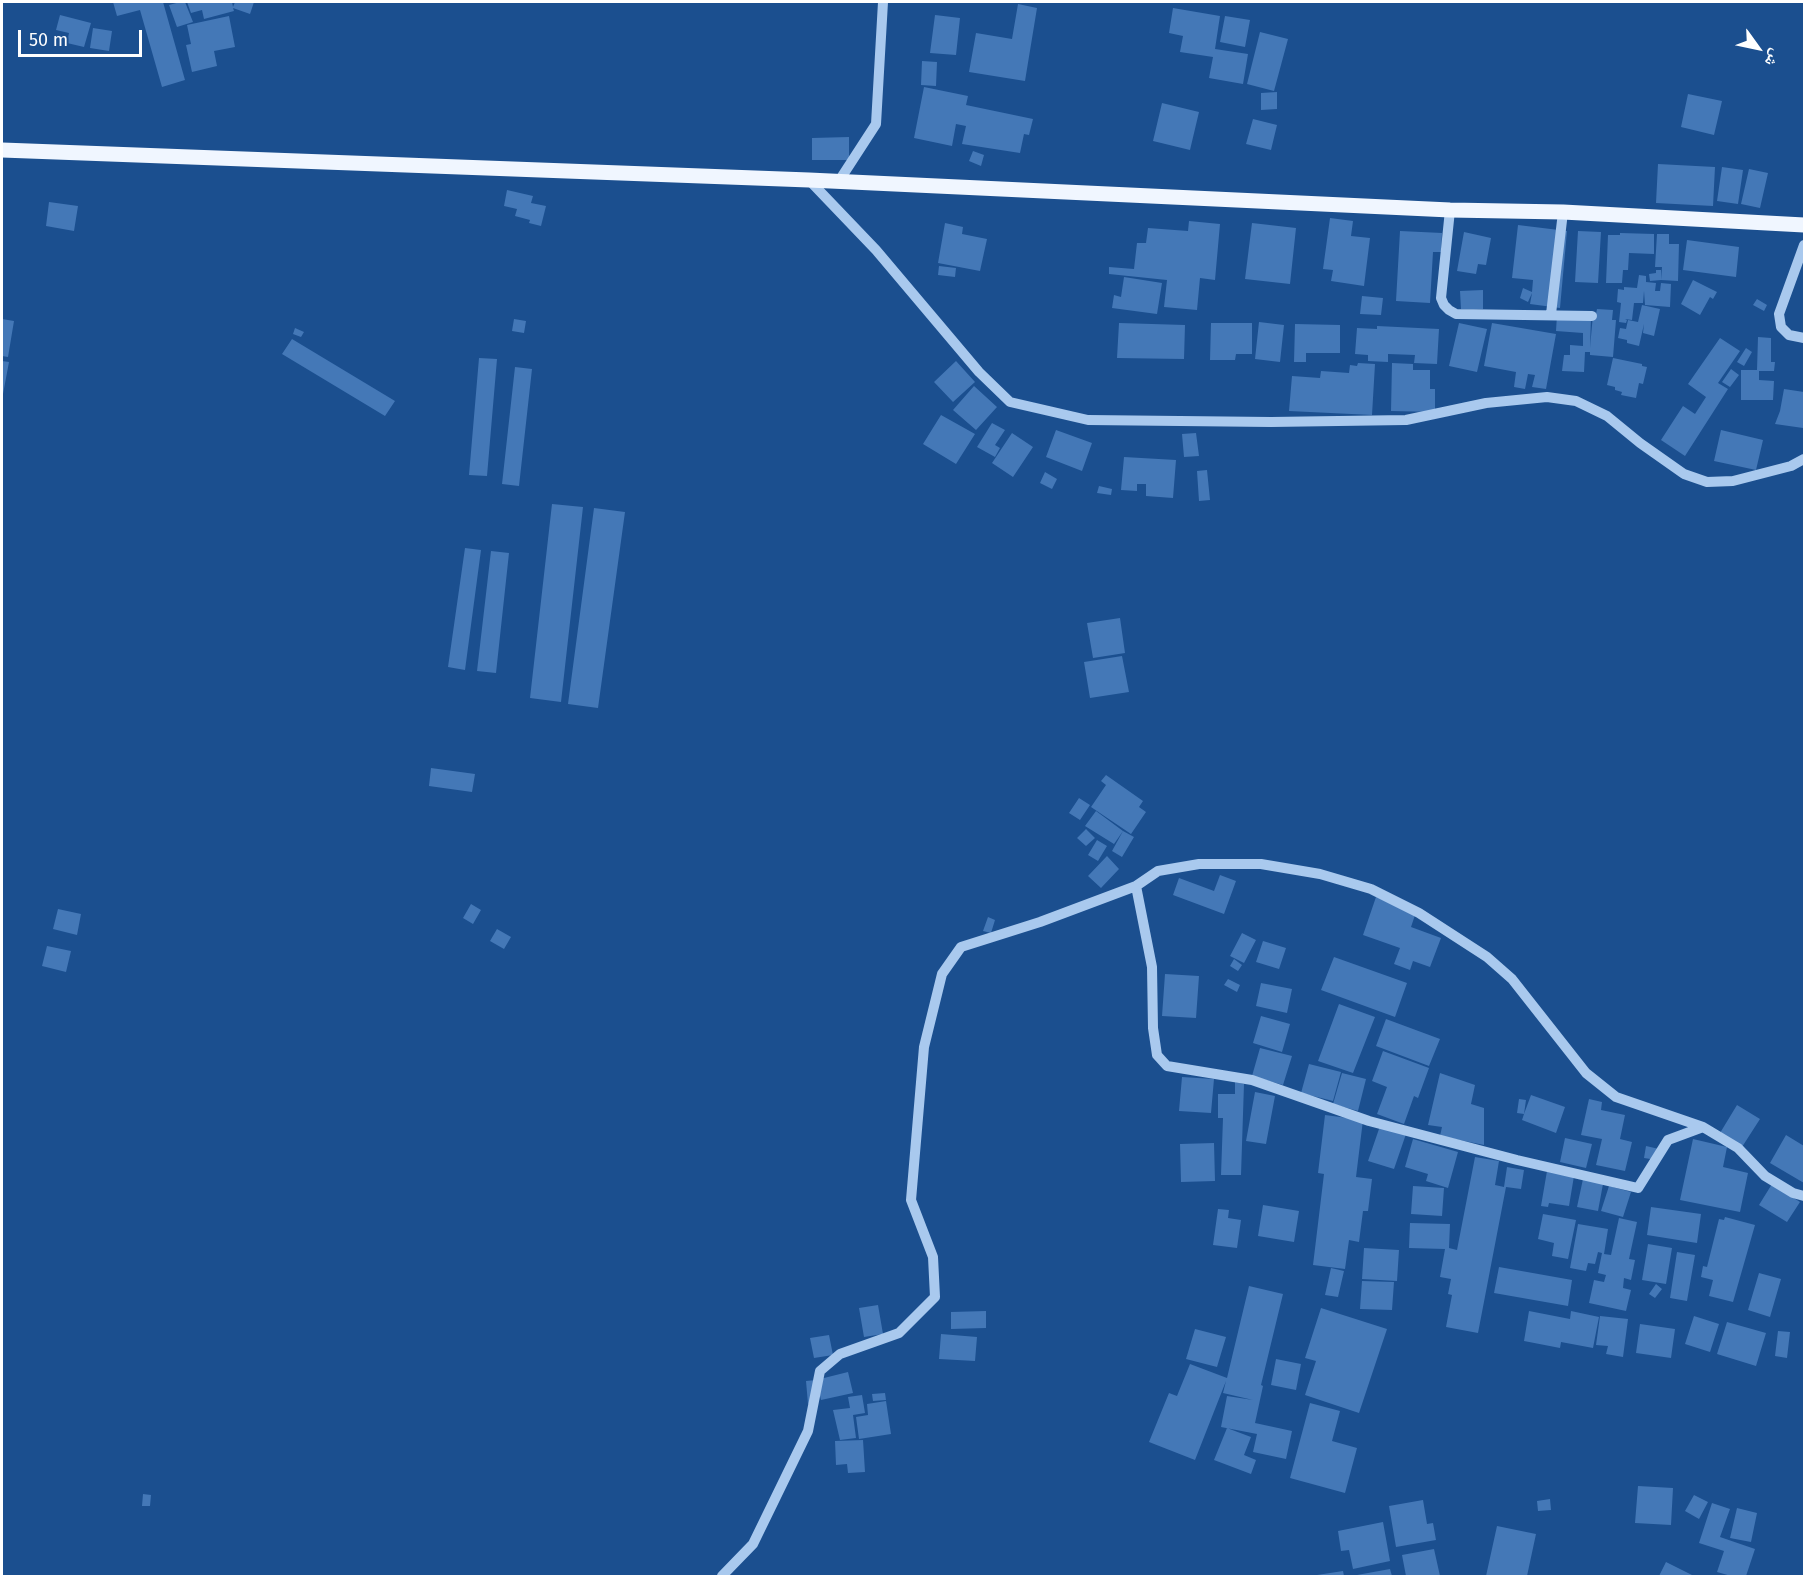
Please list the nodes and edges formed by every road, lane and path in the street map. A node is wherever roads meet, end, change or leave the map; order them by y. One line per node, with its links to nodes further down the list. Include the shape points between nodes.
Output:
1 (883, 2): 4 (street, via 876,124)
2 (2, 150): 3 (main road)
3 (809, 180): 4 (main road); 12 (street, via 1010,402 1088,420 1271,422 1406,420 1486,403 1547,397 1576,401 1607,416 1684,474 1707,482 1733,481)
4 (839, 181): 5 (main road)
5 (1449, 210): 6 (main road); 9 (street, via 1441,298 1444,305 1456,314)
6 (1563, 212): 7 (main road); 9 (street)
7 (1804, 225)
8 (1804, 245): 11 (street, via 1779,314 1781,327 1789,335)
9 (1551, 314): 10 (street)
10 (1592, 316)
11 (1804, 338)
12 (1804, 459)
13 (1136, 886): 14 (street, via 1158,871 1199,864 1251,864 1320,874 1371,888 1419,913 1487,957 1512,979 1586,1073 1616,1096); 14 (street, via 1152,967 1157,1055 1167,1066 1252,1080 1369,1120 1638,1188 1668,1140); 16 (street, via 961,947 942,974 924,1047 911,1200 933,1257 935,1297 898,1333 840,1354 820,1371 808,1431 753,1544)
14 (1703, 1127): 15 (street, via 1738,1148 1765,1176)
15 (1804, 1196)
16 (722, 1576)

